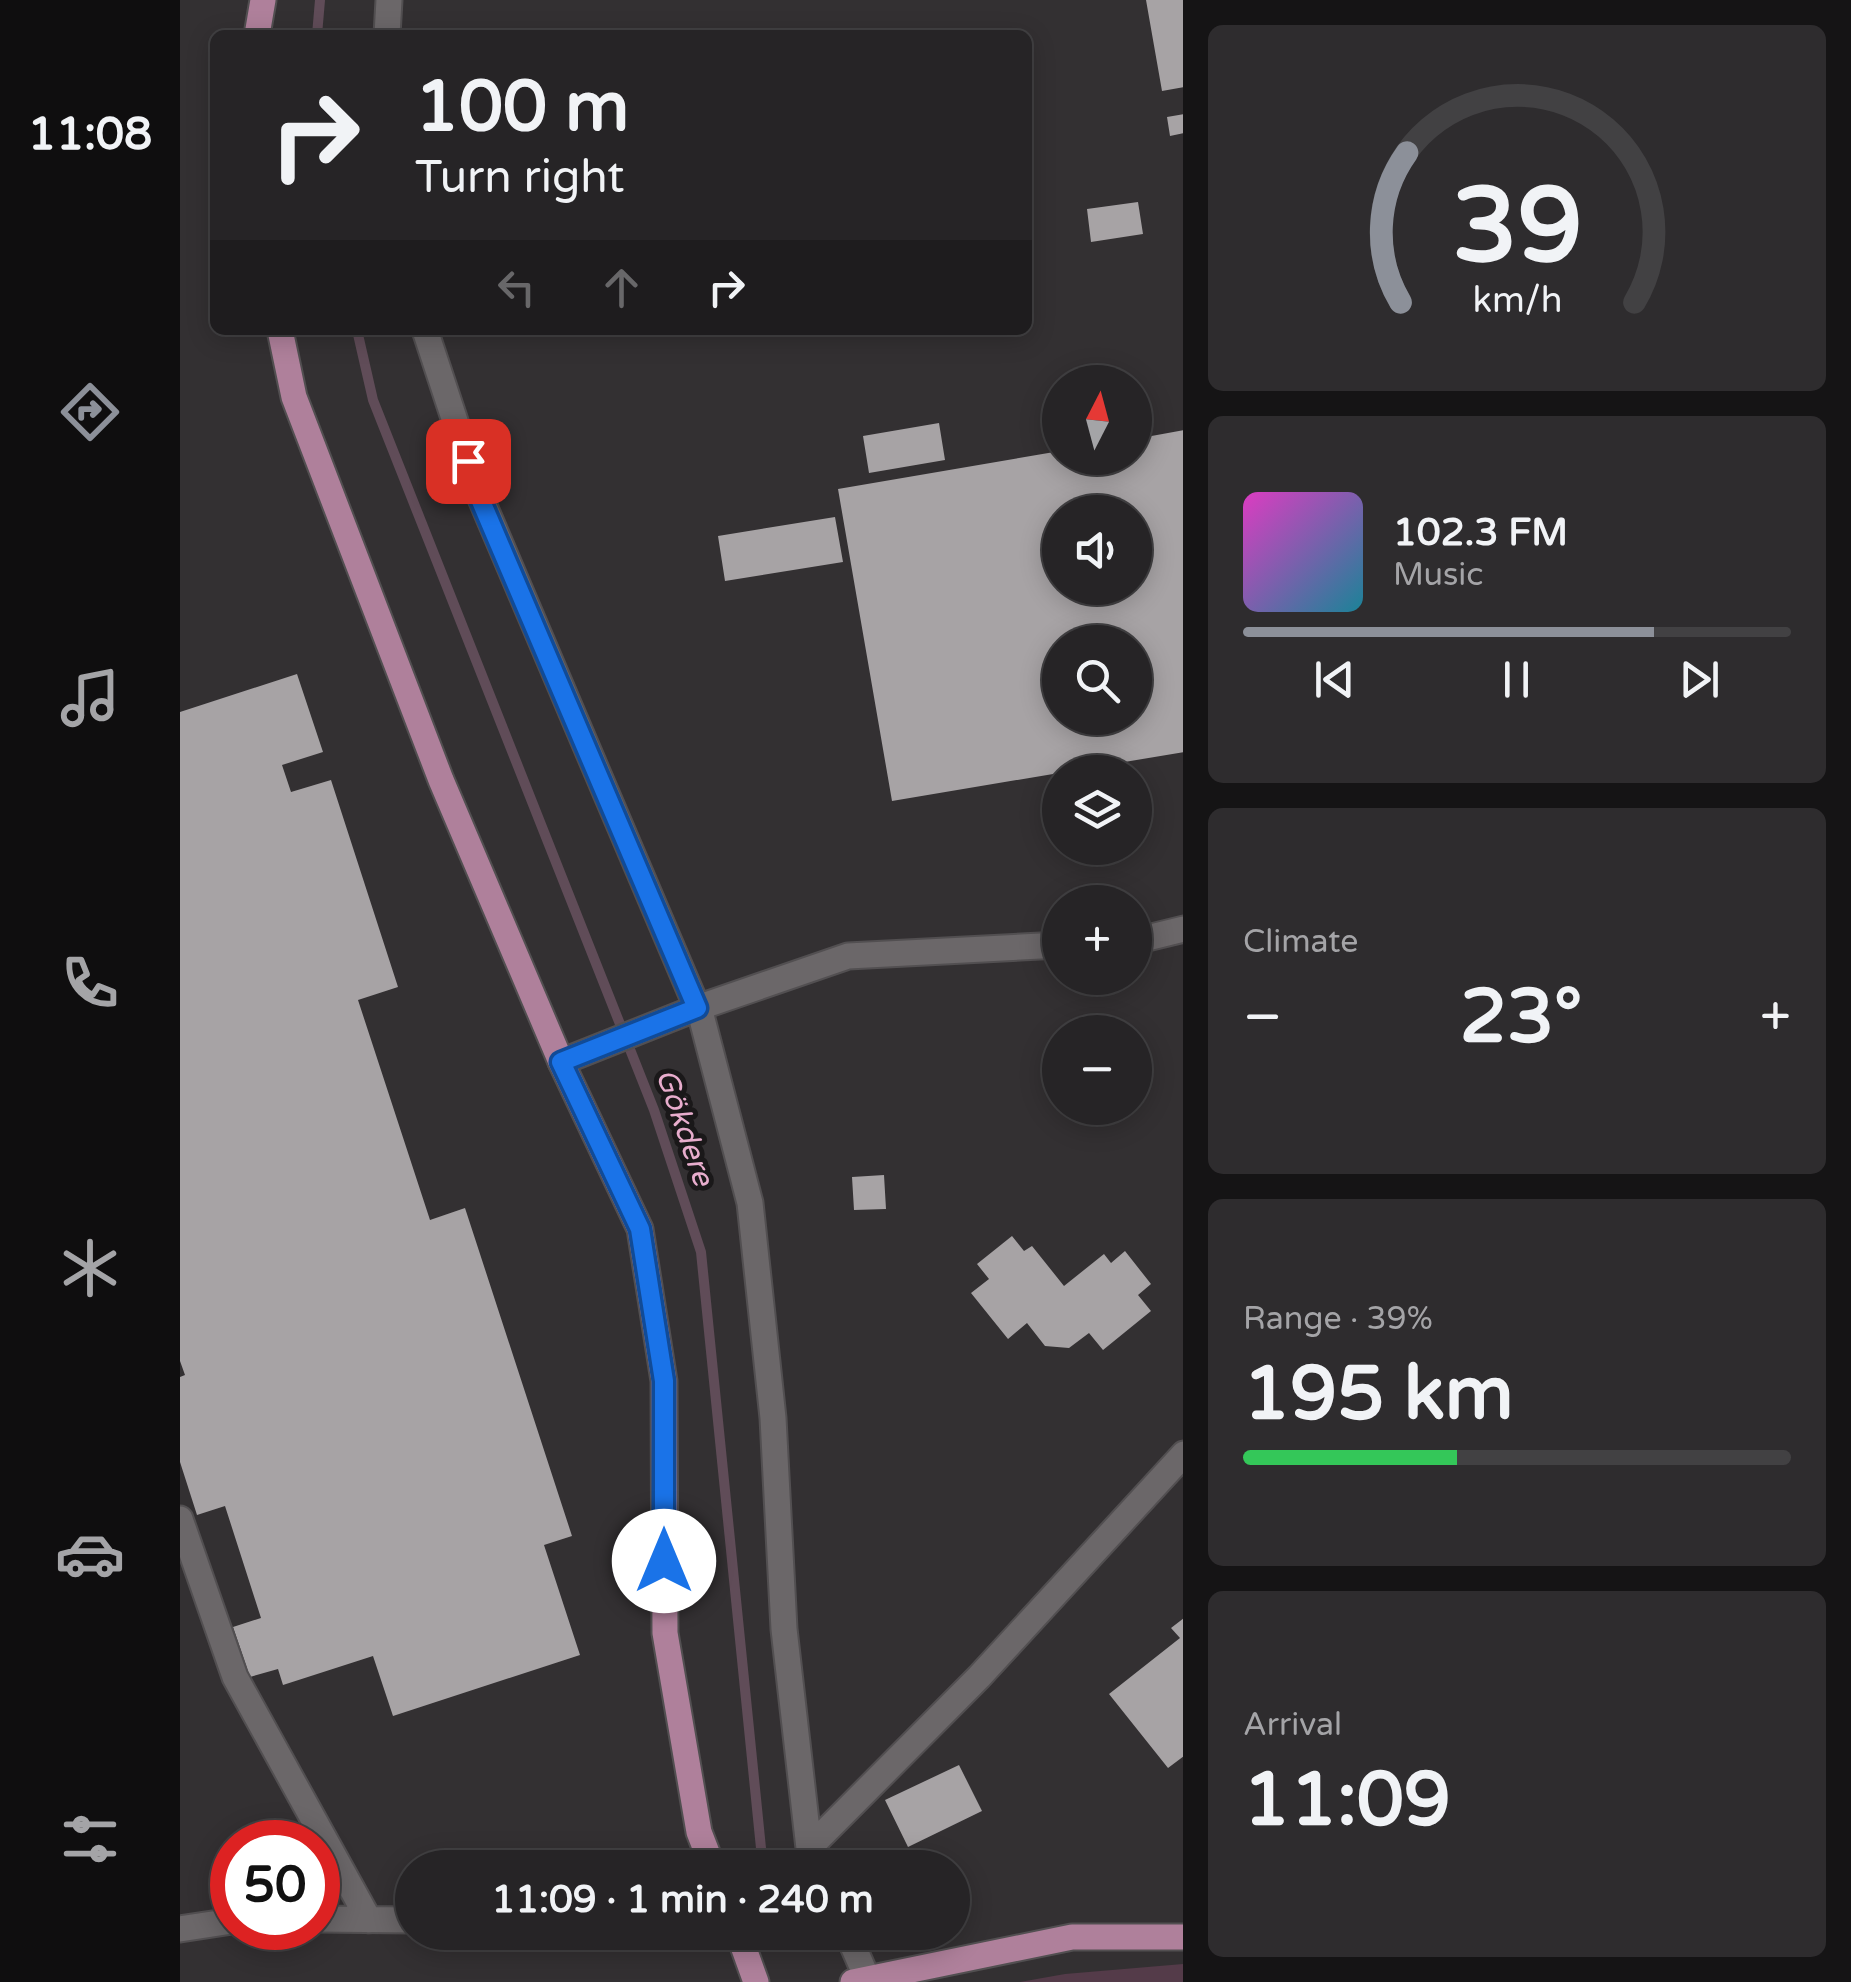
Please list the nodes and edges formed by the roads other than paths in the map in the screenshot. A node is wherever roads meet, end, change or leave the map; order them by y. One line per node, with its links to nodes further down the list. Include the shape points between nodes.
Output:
1 (262, 0): 3 (main road)
2 (389, 0): 4 (street)
3 (259, 30)
4 (387, 30)
5 (281, 335): 11 (main road, via 301,416 441,780)
6 (427, 335): 10 (street, via 478,494)
7 (1183, 929): 8 (street)
8 (1152, 937)
9 (1042, 946): 10 (street, via 848,956)
10 (697, 1008): 11 (street); 15 (street, via 750,1203 784,1629)
11 (561, 1062): 14 (main road, via 640,1229 664,1381 664,1634)
12 (1183, 1455): 16 (street)
13 (180, 1519): 18 (street, via 236,1678)
14 (706, 1850)
15 (813, 1850)
16 (821, 1850)
17 (340, 1919): 18 (street)
18 (369, 1920): 19 (street)
19 (395, 1920)
20 (210, 1924): 21 (street)
21 (180, 1929)
22 (1183, 1937): 25 (main road, via 1072,1937)
23 (744, 1950): 26 (main road)
24 (852, 1950): 25 (street)
25 (860, 1980)
26 (756, 1982)

